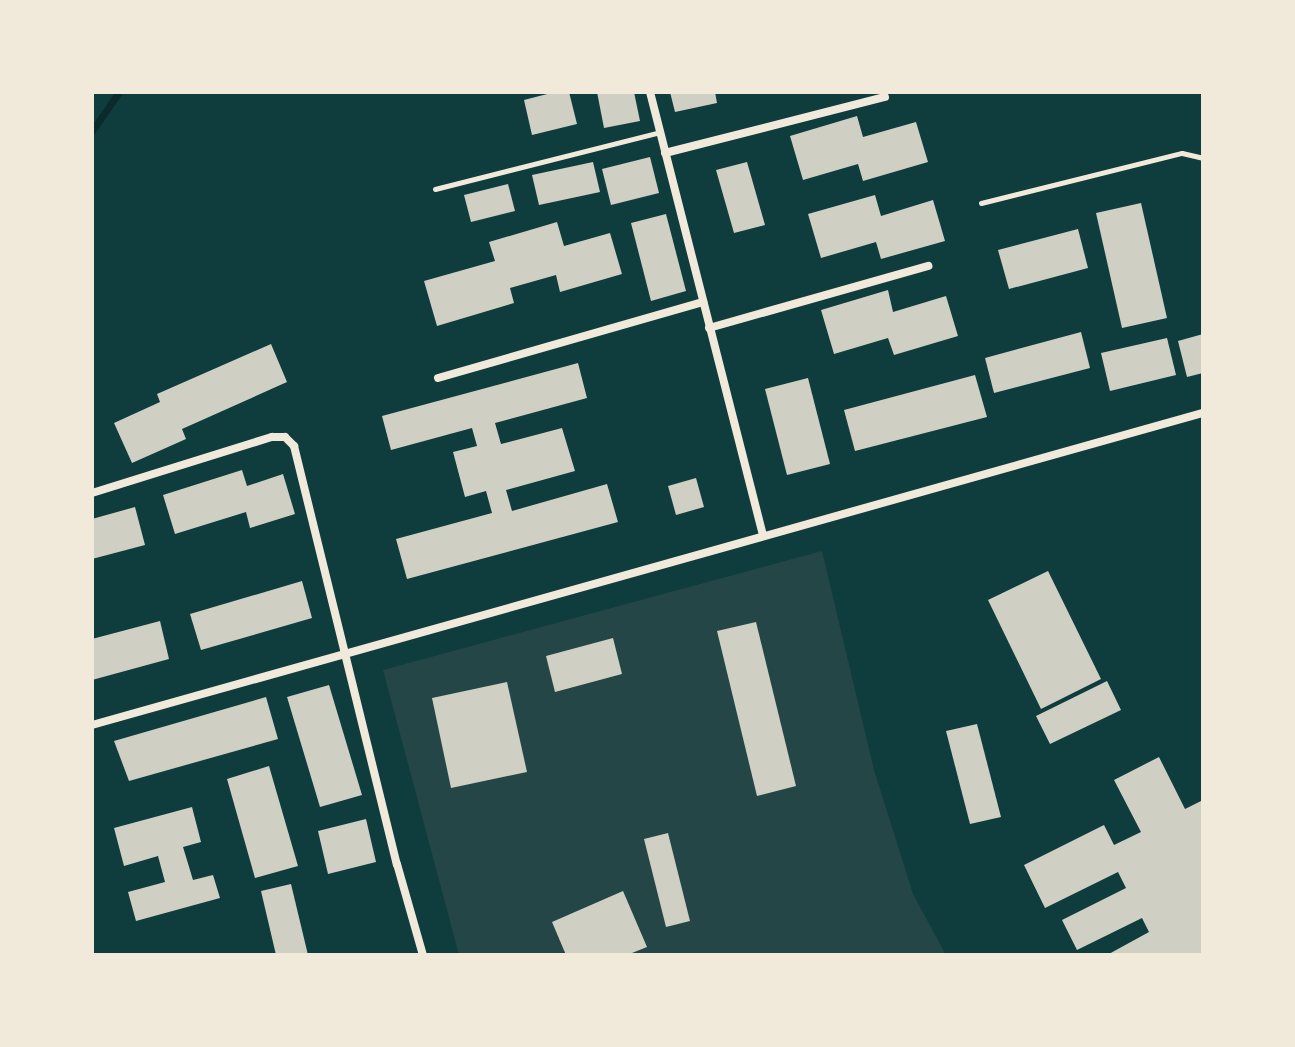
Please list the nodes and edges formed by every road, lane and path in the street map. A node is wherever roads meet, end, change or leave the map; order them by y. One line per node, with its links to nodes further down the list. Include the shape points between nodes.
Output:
1 (650, 92): 3 (street)
2 (885, 97): 4 (street)
3 (660, 132): 4 (street); 6 (lane)
4 (665, 153): 9 (street)
5 (1203, 158): 7 (lane, via 1182,153)
6 (435, 189)
7 (981, 203)
8 (928, 266): 10 (street)
9 (703, 302): 10 (street); 11 (street)
10 (709, 328): 14 (street)
11 (438, 378)
12 (1203, 413): 14 (street)
13 (92, 493): 15 (street, via 285,437 294,446)
14 (763, 534): 15 (street)
15 (345, 651): 16 (street); 17 (street)
16 (92, 725)
17 (423, 955)

